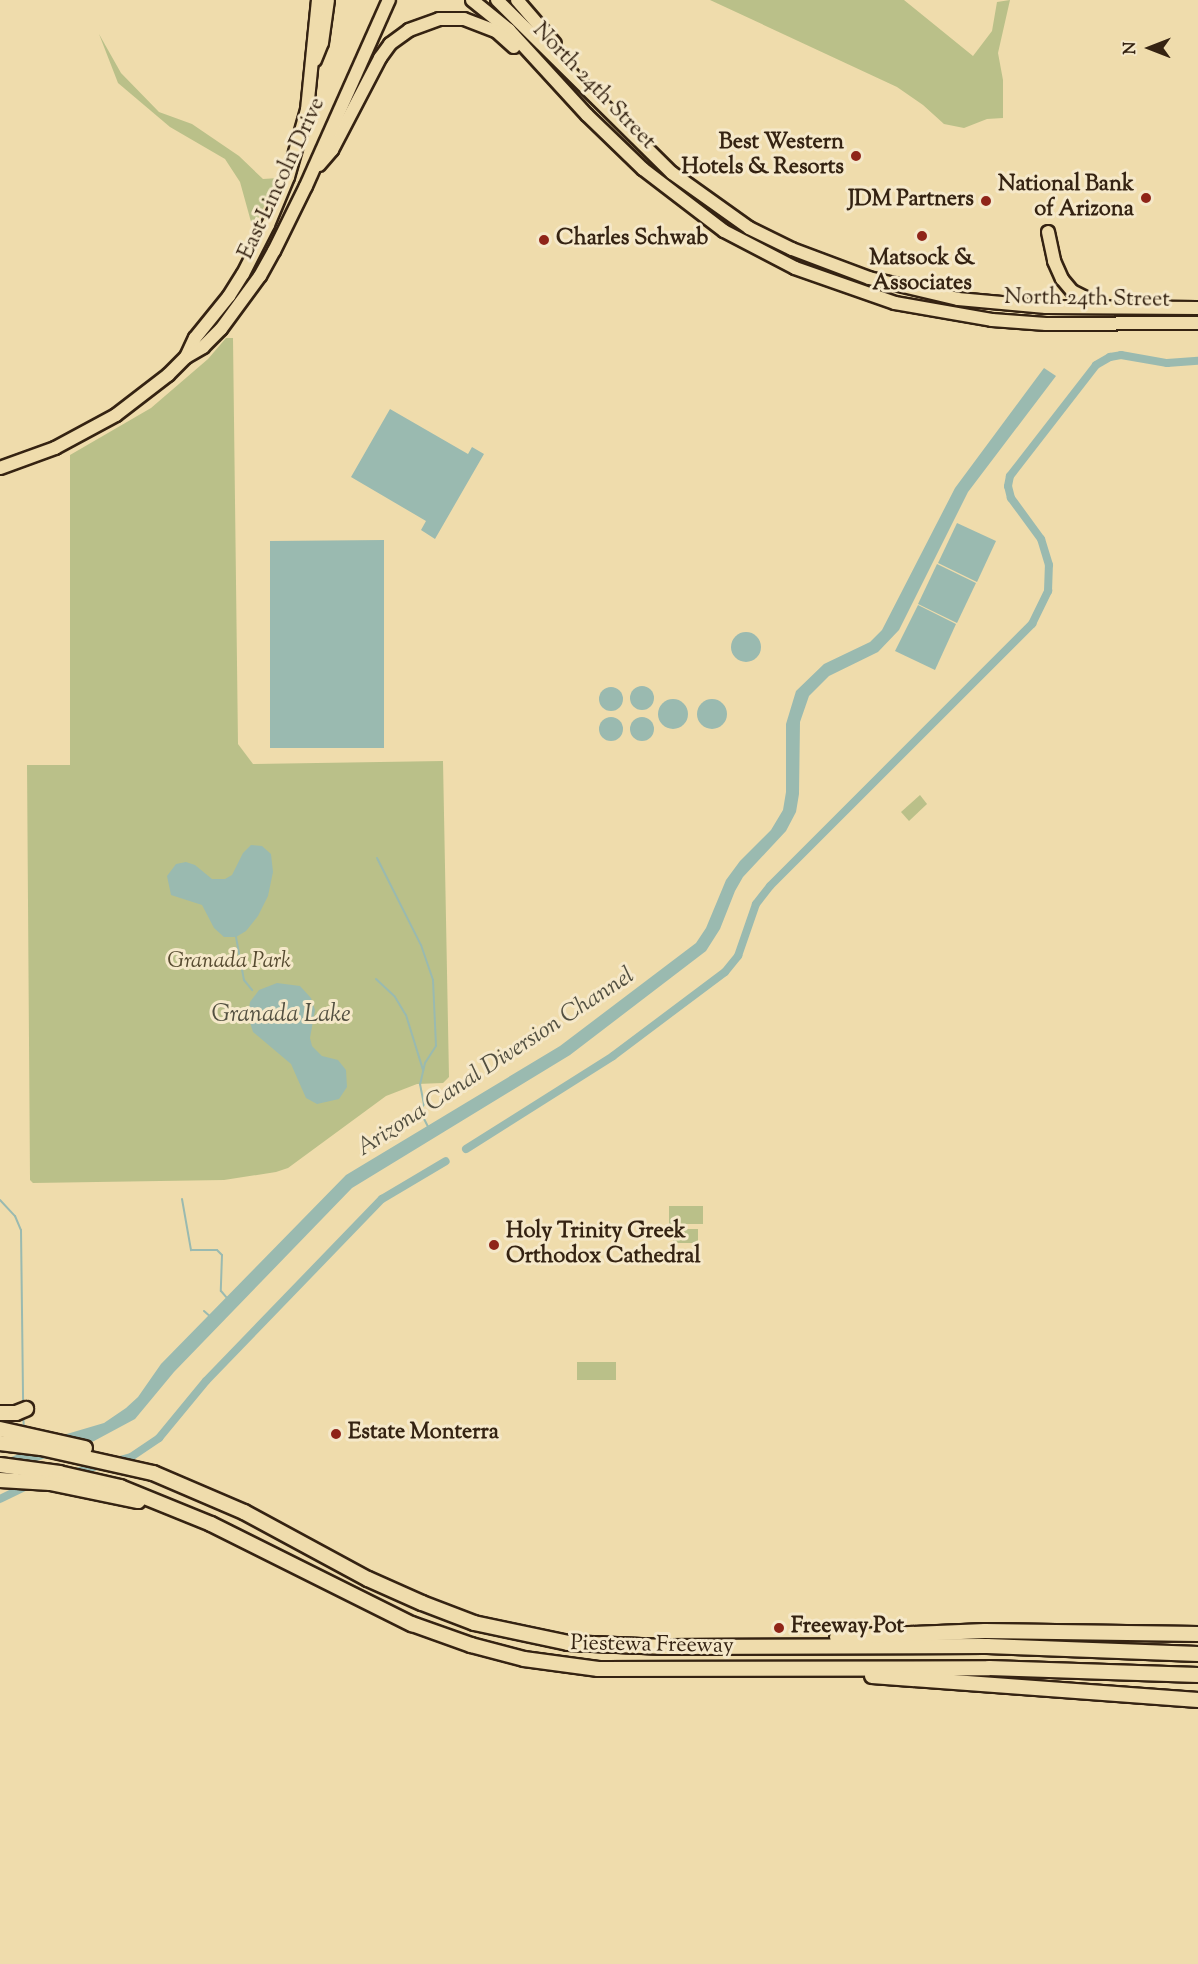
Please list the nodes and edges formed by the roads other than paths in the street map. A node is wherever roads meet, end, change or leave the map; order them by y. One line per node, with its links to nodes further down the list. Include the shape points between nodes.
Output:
1 (318, 0): 7 (main road, East Lincoln Drive)
2 (328, 0): 7 (main road, via 321,43)
3 (389, 0): 10 (main road, East Lincoln Drive)
4 (472, 0): 8 (main road, North 24th Street, via 509,30)
5 (497, 0): 9 (main road, North 24th Street)
6 (517, 0): 9 (main road)
7 (313, 63): 18 (main road, East Lincoln Drive, via 301,138 279,201 243,274 195,338)
8 (550, 77): 10 (main road, via 487,26 447,19 416,26 385,50 332,150); 12 (main road, North 24th Street, via 629,157)
9 (586, 86): 11 (main road, North 24th Street, via 628,132)
10 (310, 175): 18 (main road, East Lincoln Drive, via 274,251 250,290 221,329)
11 (686, 184): 12 (main road); 14 (main road, North 24th Street)
12 (692, 208): 14 (main road); 17 (main road, North 24th Street, via 776,260 836,285 895,303 1020,322)
13 (1048, 232): 15 (main road, via 1062,279 1072,291)
14 (762, 235): 15 (main road, North 24th Street, via 869,278 936,295 1022,306)
15 (1103, 307): 16 (main road, North 24th Street)
16 (1198, 308)
17 (1198, 322)
18 (186, 357): 19 (main road, East Lincoln Drive, via 116,415 55,448)
19 (0, 468)
20 (26, 1409): 21 (highway)
21 (0, 1413)
22 (3, 1429): 25 (highway, via 84,1448)
23 (0, 1443): 25 (highway, Piestewa Freeway)
24 (0, 1465): 27 (highway, Piestewa Freeway, via 59,1473)
25 (122, 1465): 29 (highway, Piestewa Freeway, via 153,1473 244,1512 368,1579 474,1623 568,1643 666,1647)
26 (0, 1480): 27 (highway)
27 (114, 1491): 31 (highway, Piestewa Freeway, via 161,1502 412,1624 524,1659 598,1670)
28 (1198, 1634): 29 (highway, via 945,1632 832,1637)
29 (796, 1645): 30 (highway, Piestewa Freeway, via 987,1646)
30 (1198, 1654)
31 (801, 1669): 32 (highway, Piestewa Freeway, via 989,1668); 33 (highway, via 990,1687)
32 (1198, 1675)
33 (1198, 1700)

